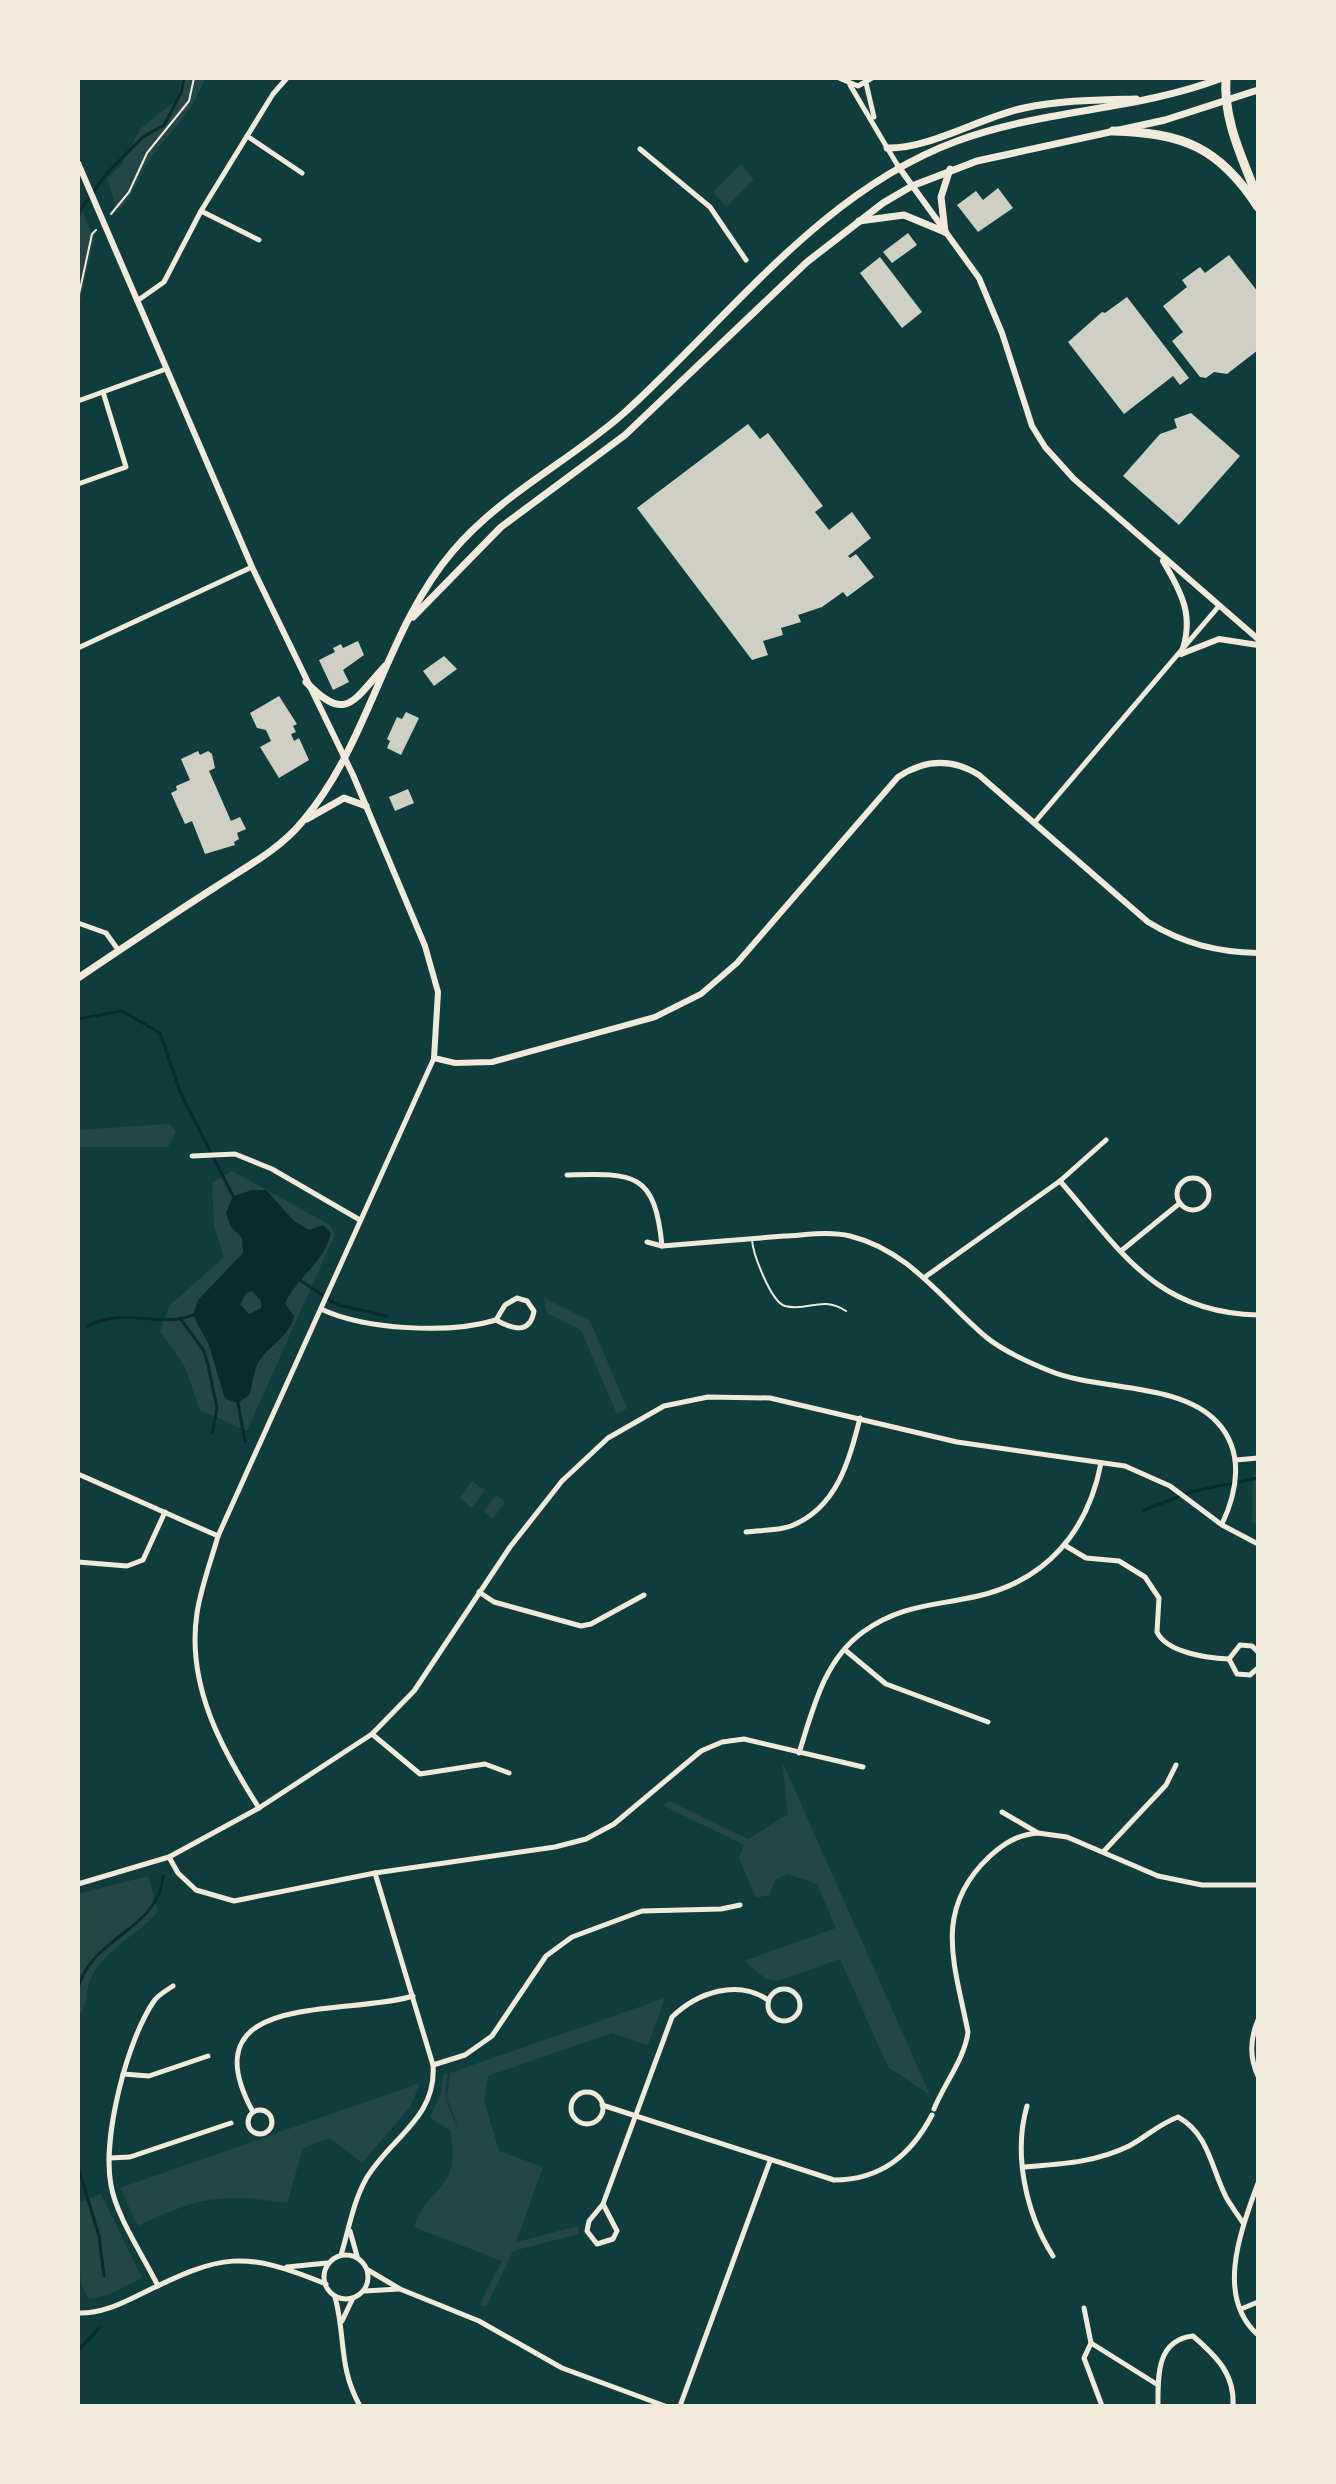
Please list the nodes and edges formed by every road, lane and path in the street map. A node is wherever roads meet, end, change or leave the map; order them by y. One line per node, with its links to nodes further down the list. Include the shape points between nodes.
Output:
1 (194, 78): 23 (path, via 189,101 147,153 129,192)
2 (287, 78): 12 (street)
3 (839, 78): 6 (street)
4 (1224, 78): 8 (main road); 9 (highway)
5 (869, 80): 6 (street); 10 (street, via 866,94)
6 (850, 85): 10 (street)
7 (1258, 90): 9 (main road)
8 (1159, 99): 13 (main road, via 1024,108 909,147); 16 (main road, via 1004,126)
9 (1224, 103): 11 (main road); 20 (highway)
10 (877, 130): 13 (street)
11 (1113, 131): 17 (main road); 21 (highway, via 1159,132 1195,146 1226,167)
12 (247, 136): 18 (street); 22 (street)
13 (887, 148): 16 (street)
14 (640, 149): 28 (street, via 710,207)
15 (78, 163): 30 (street)
16 (898, 166): 19 (street); 38 (main road, via 816,225 623,413 470,532 425,586)
17 (950, 169): 19 (main road); 26 (main road, via 941,197)
18 (302, 173)
19 (912, 186): 24 (main road); 26 (street)
20 (1258, 199)
21 (1258, 207)
22 (201, 211): 27 (street); 30 (street, via 164,282)
23 (109, 215)
24 (855, 222): 26 (main road, via 904,215); 38 (main road, via 625,435 501,527)
25 (96, 230): 29 (path)
26 (945, 232): 35 (street, via 989,298 1032,426 1045,447)
27 (259, 240)
28 (746, 260)
29 (78, 299)
30 (137, 301): 31 (street)
31 (166, 369): 32 (street); 36 (street)
32 (103, 392): 33 (street); 34 (street, via 126,467)
33 (78, 401)
34 (78, 484)
35 (1159, 554): 37 (street); 41 (street, via 1188,613)
36 (252, 567): 40 (street); 43 (street)
37 (1219, 606): 39 (street); 41 (street)
38 (406, 625): 42 (main road)
39 (1258, 642): 41 (street, via 1219,639)
40 (78, 648)
41 (1181, 654): 46 (street)
42 (392, 658): 43 (main road, via 353,701 339,706 327,704); 44 (main road)
43 (306, 682): 44 (street)
44 (343, 757): 45 (street); 47 (main road)
45 (366, 806): 47 (main road, via 344,798); 52 (street, via 435,978 439,1007)
46 (1035, 822): 50 (street, via 1166,933 1206,948); 52 (street, via 969,769 934,762 909,769 737,963 701,994 655,1017 492,1062)
47 (302, 823): 49 (main road, via 270,851)
48 (78, 923): 49 (street, via 106,933)
49 (119, 951): 51 (main road)
50 (1258, 953)
51 (78, 978)
52 (434, 1058): 58 (street)
53 (1106, 1140): 56 (street)
54 (192, 1156): 58 (street, via 235,1154 251,1160)
55 (567, 1175): 61 (street, via 611,1174 637,1181 655,1201)
56 (1060, 1181): 62 (street); 63 (street)
57 (1180, 1203): 57 (street, via 1191,1210 1204,1207 1208,1188 1199,1179 1186,1180 1178,1190); 62 (street)
58 (360, 1220): 64 (street)
59 (752, 1239): 61 (street); 63 (street, via 828,1233 853,1237 893,1254); 65 (lane, via 755,1259 784,1305 830,1302)
60 (647, 1242): 61 (street)
61 (662, 1246)
62 (1121, 1251): 66 (street, via 1142,1275 1183,1302 1225,1314)
63 (925, 1277): 70 (street, via 988,1339 1052,1372 1198,1408 1218,1422)
64 (321, 1309): 67 (street, via 400,1327); 76 (street)
65 (846, 1311)
66 (1258, 1315)
67 (496, 1320): 67 (street, via 525,1328 534,1311 522,1298 511,1299)
68 (860, 1418): 71 (street, via 993,1448); 75 (street, via 847,1466 819,1509 790,1526); 80 (street, via 798,1402 739,1396 686,1401 646,1414 608,1438 562,1481)
69 (1258, 1458): 70 (street)
70 (1236, 1460): 74 (street, via 1235,1495)
71 (1101, 1463): 74 (street, via 1158,1479); 78 (street, via 1088,1512)
72 (78, 1474): 73 (street)
73 (165, 1512): 76 (street); 79 (street, via 143,1560 127,1566)
74 (1222, 1525): 77 (street)
75 (746, 1532)
76 (218, 1536): 92 (street, via 197,1615 198,1677 217,1738)
77 (1258, 1544)
78 (1066, 1546): 82 (street, via 1039,1571 1008,1588 911,1608 861,1633); 84 (street, via 1086,1558 1119,1561 1145,1577 1159,1598 1156,1627 1164,1643)
79 (78, 1562)
80 (479, 1592): 81 (street, via 494,1602 581,1626); 87 (street, via 414,1691)
81 (644, 1595)
82 (845, 1650): 86 (street, via 886,1684); 88 (street, via 823,1679)
83 (1258, 1652): 84 (street, via 1240,1645)
84 (1229, 1659): 85 (street, via 1237,1674 1250,1675)
85 (1258, 1668)
86 (988, 1722)
87 (372, 1734): 91 (street, via 420,1774 485,1764); 92 (street)
88 (799, 1753): 90 (street); 97 (street, via 744,1739 722,1742 701,1751 614,1824 586,1839)
89 (1176, 1765): 95 (street, via 1166,1785)
90 (863, 1767)
91 (509, 1773)
92 (259, 1808): 96 (street)
93 (1002, 1812): 94 (street)
94 (1038, 1833): 95 (street); 115 (street, via 1004,1843 976,1870 956,1903 951,1945 967,2045 914,2145 870,2175 846,2180)
95 (1104, 1851): 99 (street, via 1158,1876 1202,1885)
96 (169, 1857): 97 (street, via 196,1890 220,1900); 98 (street)
97 (375, 1873): 102 (street)
98 (78, 1884)
99 (1258, 1885)
100 (740, 1905): 106 (street, via 642,1911 572,1937 546,1956 492,2036 465,2055)
101 (173, 1986): 107 (street, via 155,1999)
102 (413, 1996): 106 (street); 111 (street, via 261,2022 243,2040 237,2065)
103 (768, 2000): 103 (street, via 769,2013 779,2021 797,2014 799,2001 791,1991 778,1990); 112 (street, via 754,1990 731,1988 680,2009 665,2030)
104 (1258, 2020): 108 (street, via 1252,2034)
105 (208, 2056): 107 (street, via 149,2076)
106 (433, 2065): 120 (street, via 432,2096 368,2176)
107 (123, 2074): 114 (street)
108 (1258, 2076)
109 (602, 2105): 109 (street, via 597,2095 586,2092 576,2096 572,2113 590,2123 600,2117); 112 (street)
110 (1027, 2106): 116 (street, via 1021,2128)
111 (253, 2112): 111 (street, via 250,2126 257,2133 267,2131 272,2122 268,2113)
112 (635, 2113): 115 (street); 118 (street)
113 (231, 2123): 114 (street, via 130,2157)
114 (110, 2158): 128 (street, via 114,2195)
115 (770, 2161): 143 (street)
116 (1023, 2167): 119 (street, via 1094,2161 1178,2117 1205,2143 1226,2197); 123 (street, via 1035,2228)
117 (1258, 2183): 119 (street)
118 (603, 2204): 118 (street, via 587,2231 597,2244 613,2239 617,2231)
119 (1243, 2223): 135 (street, via 1233,2267)
120 (349, 2230): 121 (street); 122 (street)
121 (341, 2255): 122 (street); 124 (street)
122 (357, 2256): 126 (street)
123 (1053, 2256)
124 (327, 2263): 125 (street); 127 (street)
125 (286, 2267): 127 (street); 128 (street, via 223,2260)
126 (368, 2270): 129 (street); 130 (street)
127 (326, 2284): 131 (street)
128 (158, 2286): 136 (street, via 105,2310)
129 (400, 2289): 130 (street); 142 (street, via 479,2321 562,2368)
130 (365, 2291): 132 (street)
131 (335, 2297): 132 (street); 137 (street)
132 (353, 2298): 137 (street)
133 (1258, 2302): 135 (street)
134 (1084, 2308): 139 (street)
135 (1241, 2309): 138 (street)
136 (78, 2313)
137 (342, 2322): 141 (street, via 343,2367)
138 (1258, 2335)
139 (1091, 2343): 140 (street); 144 (street, via 1084,2358)
140 (1158, 2385): 145 (street); 146 (street, via 1161,2357 1193,2336 1224,2367 1234,2389)
141 (360, 2406)
142 (665, 2406)
143 (680, 2406)
144 (1102, 2406)
145 (1158, 2406)
146 (1233, 2406)

